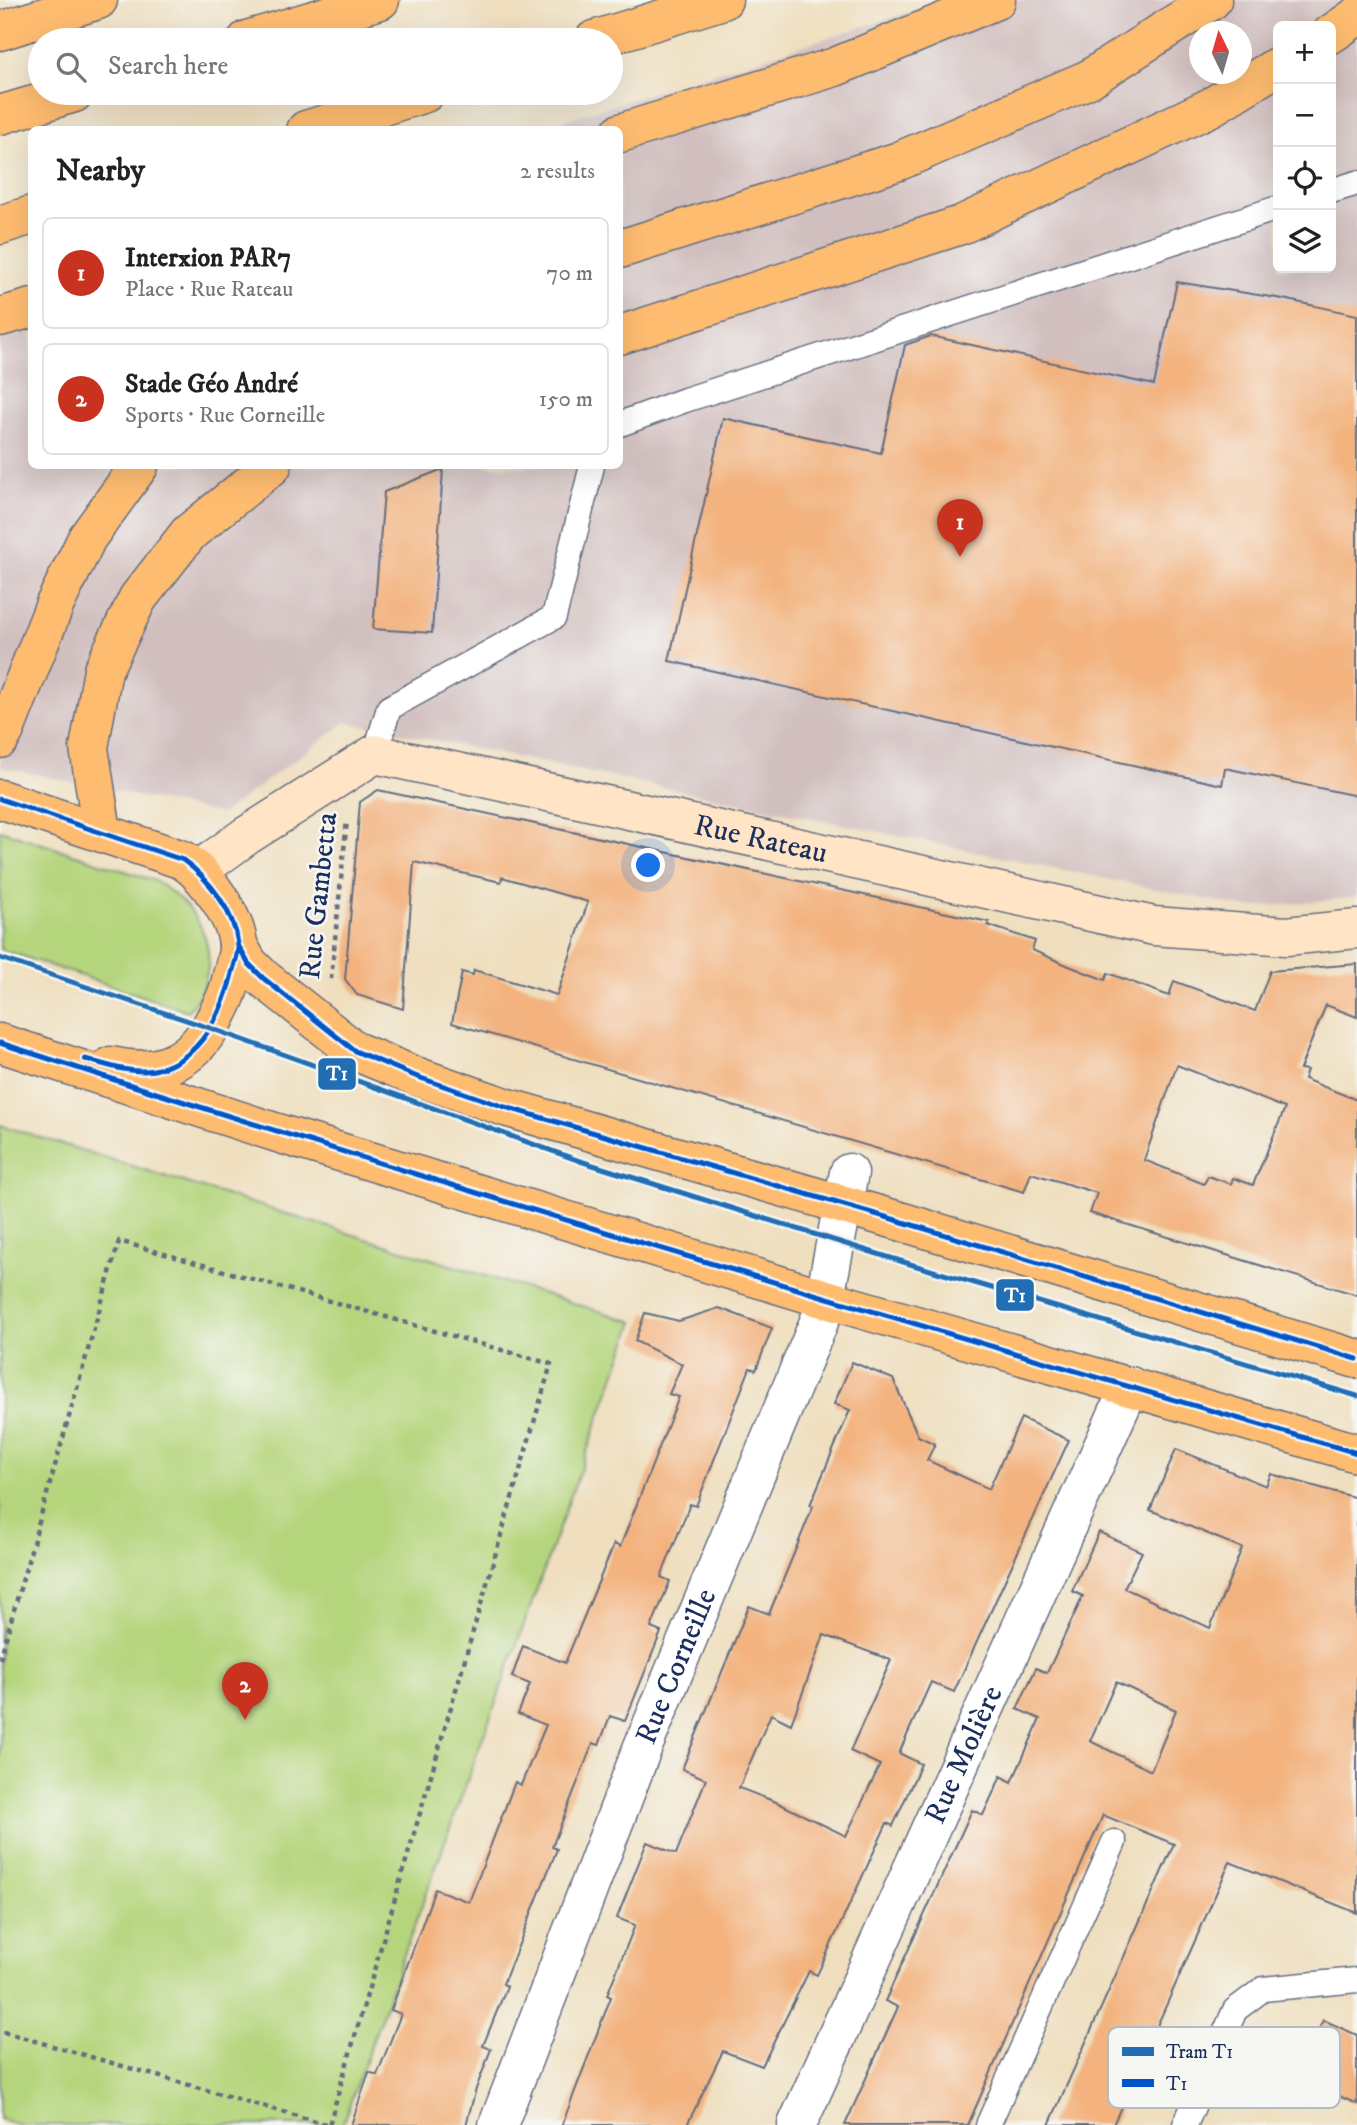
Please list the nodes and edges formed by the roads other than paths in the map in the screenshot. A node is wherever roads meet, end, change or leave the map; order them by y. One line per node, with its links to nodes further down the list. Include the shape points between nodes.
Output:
1 (98, 0): 8 (main road)
2 (380, 0): 7 (main road)
3 (723, 0): 9 (main road)
4 (996, 0): 16 (main road, via 835,67)
5 (1206, 5): 22 (main road, via 1089,79 900,161)
6 (1357, 16): 10 (main road)
7 (287, 28)
8 (0, 31)
9 (623, 31)
10 (1336, 31)
11 (1273, 69): 25 (main road, via 1211,107 961,225)
12 (34, 105): 14 (main road)
13 (386, 105): 15 (main road)
14 (0, 115)
15 (319, 126)
16 (623, 132)
17 (1357, 183): 18 (lane)
18 (1336, 189)
19 (1273, 210): 26 (lane)
20 (28, 216): 21 (main road)
21 (0, 225)
22 (623, 248)
23 (28, 309): 24 (main road)
24 (0, 317)
25 (623, 334)
26 (623, 424)
27 (137, 469): 30 (main road, via 87,538)
28 (268, 469): 33 (main road, via 189,533 138,598 103,670 89,748)
29 (591, 469): 31 (lane, via 554,617 389,708)
30 (0, 739)
31 (363, 761): 34 (street); 35 (street, Rue Rateau, via 1154,926 1286,936)
32 (0, 799): 33 (main road)
33 (102, 832): 34 (main road)
34 (199, 870): 36 (main road, via 225,907)
35 (1357, 929)
36 (238, 945): 37 (main road, via 228,994 210,1028 191,1052 163,1068 134,1071); 38 (main road, via 263,978 355,1051 415,1076 466,1094)
37 (0, 1041): 39 (main road, via 287,1136)
38 (846, 1189): 39 (street, Rue Corneille); 40 (main road)
39 (826, 1299): 41 (main road); 47 (street, Rue Corneille, via 642,1749)
40 (1357, 1359)
41 (1130, 1385): 42 (main road); 48 (street, Rue Molière)
42 (1357, 1453)
43 (1114, 1842): 49 (lane)
44 (1357, 1980): 45 (lane, via 1263,1989 1236,2010)
45 (1228, 2027)
46 (1193, 2108): 50 (lane)
47 (498, 2125)
48 (797, 2125)
49 (988, 2125)
50 (1185, 2125)

